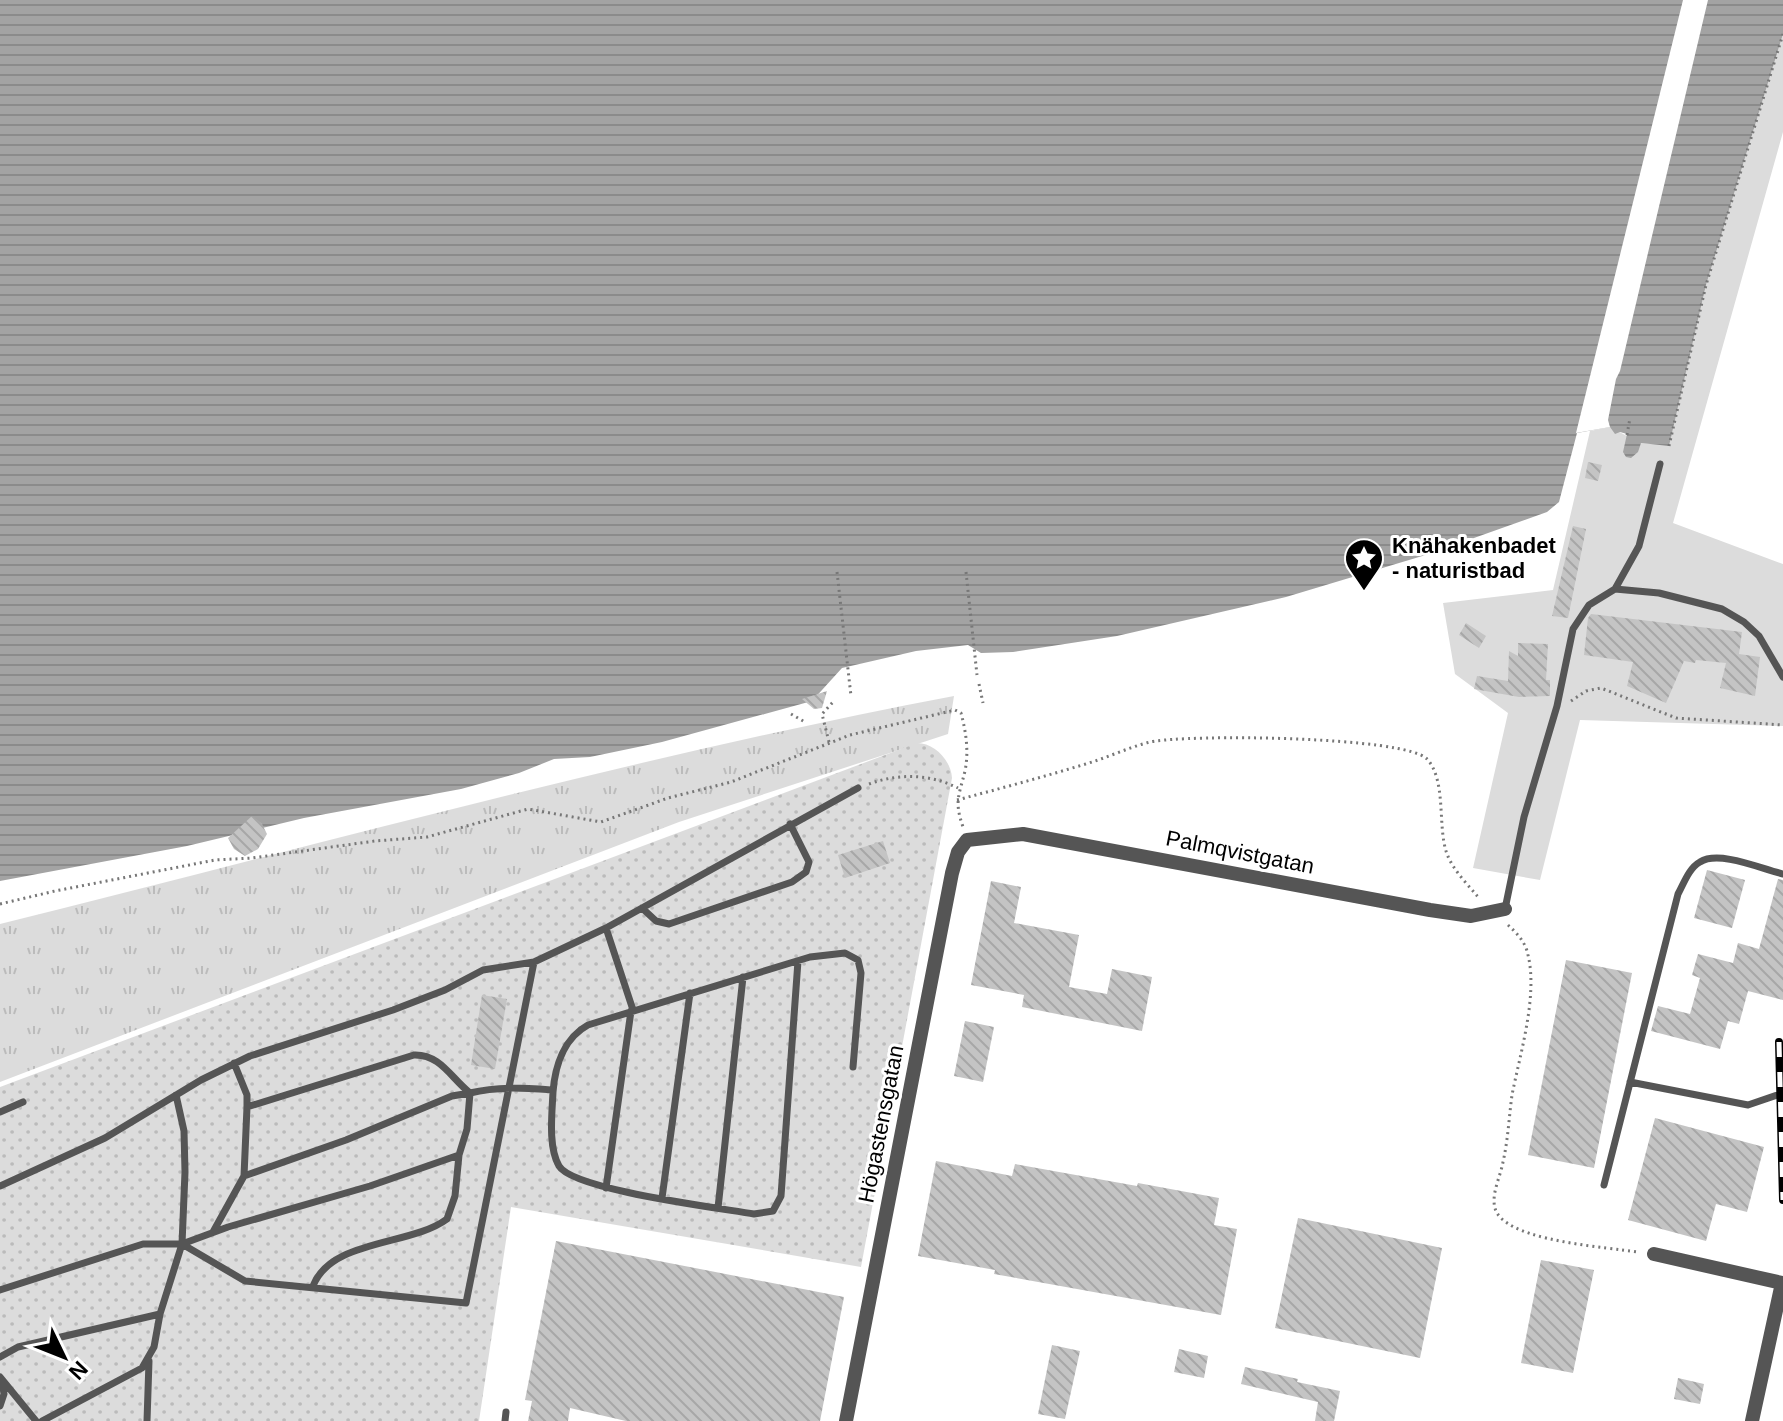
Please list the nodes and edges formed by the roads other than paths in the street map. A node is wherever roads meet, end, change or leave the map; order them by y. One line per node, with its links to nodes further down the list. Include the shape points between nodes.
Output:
1 (1660, 464): 2 (lane, via 1639,546)
2 (1615, 589): 3 (lane, via 1659,593 1722,609 1759,636); 9 (lane, via 1589,605 1573,629 1554,717)
3 (1783, 677)
4 (858, 788): 5 (lane)
5 (790, 824): 8 (lane); 8 (lane, via 809,862 806,872 792,882 669,924 656,921)
6 (967, 840): 9 (street, Palmqvistgatan, via 1023,834 1430,910 1471,916); 47 (street, Högastensgatan, via 952,873)
7 (1783, 874): 18 (lane, via 1721,857 1701,861 1691,871 1678,894)
8 (642, 908): 10 (lane)
9 (1499, 910)
10 (606, 928): 12 (lane); 15 (lane)
11 (798, 961): 13 (lane); 17 (lane, via 845,953 858,960 861,990); 33 (lane, via 780,1201 763,1214)
12 (534, 962): 16 (lane, via 483,970 393,1010); 19 (lane)
13 (743, 977): 14 (lane); 33 (lane)
14 (690, 993): 15 (lane); 32 (lane)
15 (632, 1011): 21 (lane, via 575,1034 564,1049); 31 (lane)
16 (234, 1063): 23 (lane); 25 (lane)
17 (853, 1067)
18 (1630, 1082): 20 (lane, via 1748,1105); 29 (lane)
19 (511, 1087): 21 (lane); 22 (lane); 37 (lane, via 466,1303)
20 (1783, 1089)
21 (553, 1090): 31 (lane, via 558,1164 574,1178)
22 (470, 1093): 25 (lane, via 427,1054); 27 (lane); 28 (lane)
23 (176, 1095): 30 (lane, via 105,1138); 35 (lane, via 184,1131)
24 (23, 1102): 26 (lane)
25 (247, 1107): 28 (lane)
26 (0, 1112)
27 (459, 1155): 34 (lane); 37 (lane, via 447,1219 343,1255 325,1267)
28 (244, 1176): 34 (lane)
29 (1604, 1185)
30 (0, 1186)
31 (606, 1188): 32 (lane)
32 (662, 1198): 33 (lane)
33 (718, 1208)
34 (213, 1232): 35 (lane)
35 (182, 1244): 37 (lane, via 245,1281); 38 (lane, via 143,1244); 39 (lane)
36 (1654, 1254): 48 (street, via 1782,1283)
37 (313, 1286)
38 (0, 1290)
39 (160, 1314): 40 (lane, via 18,1347); 41 (lane)
40 (0, 1357)
41 (149, 1358): 45 (lane, via 142,1368); 46 (lane)
42 (1, 1378): 43 (lane); 44 (lane)
43 (0, 1406)
44 (36, 1421)
45 (42, 1421)
46 (147, 1421)
47 (846, 1421)
48 (1752, 1421)

